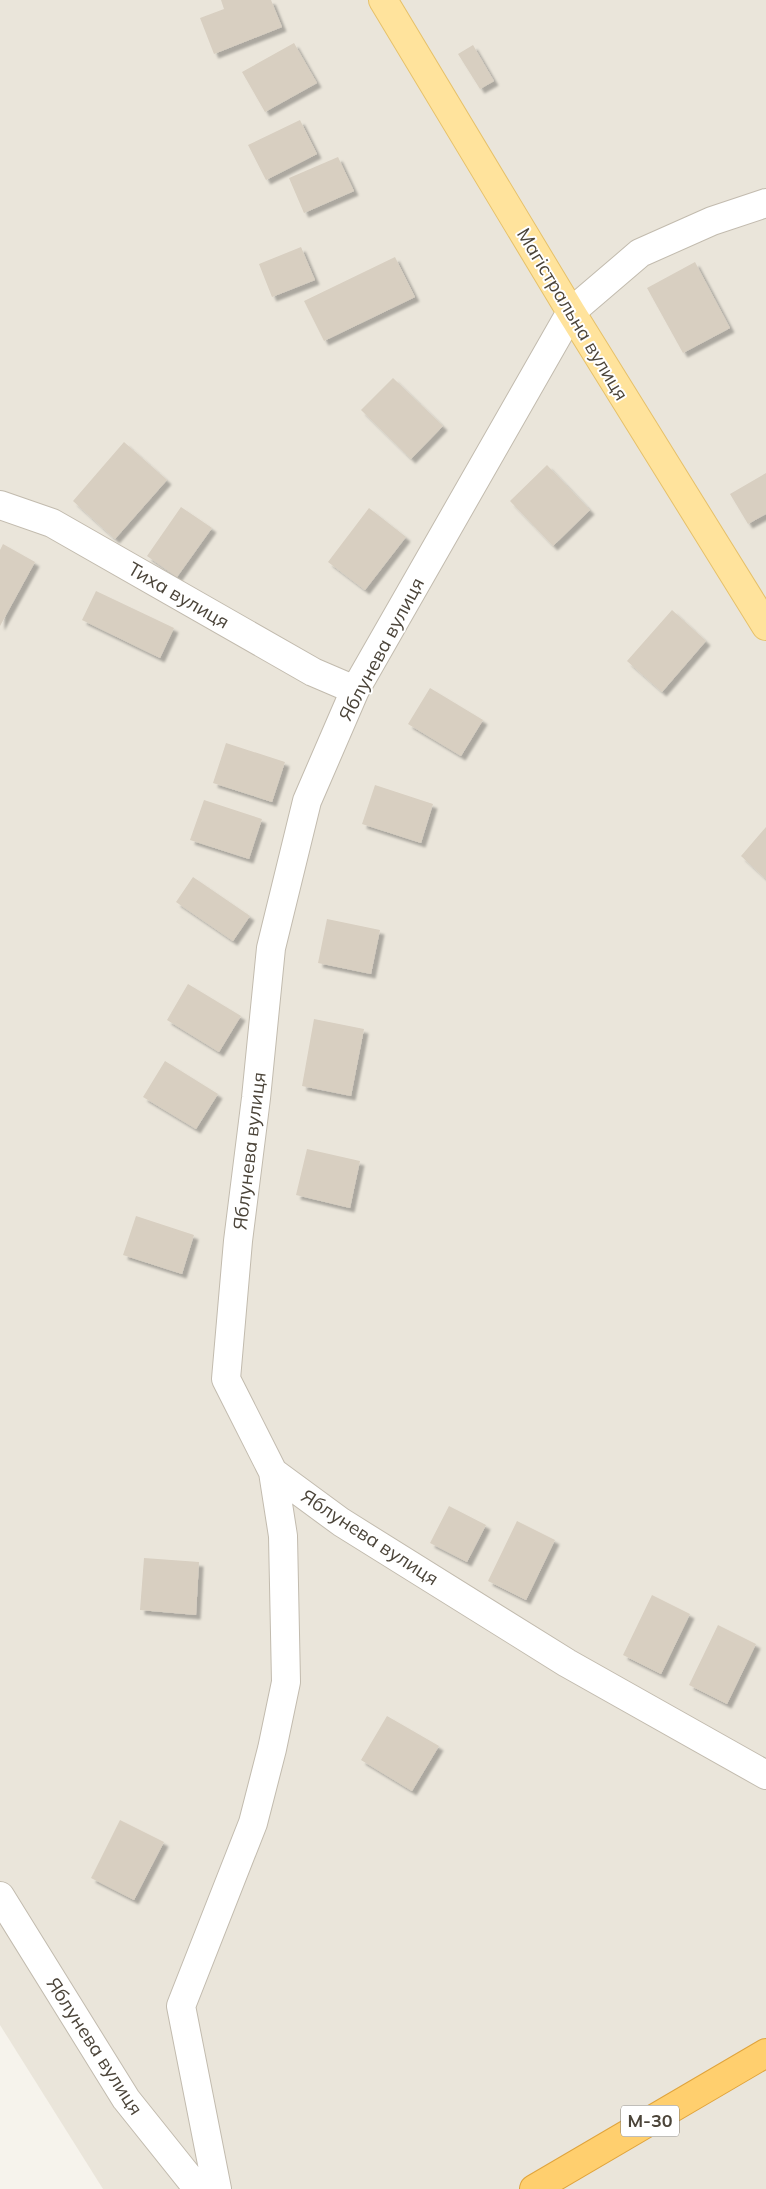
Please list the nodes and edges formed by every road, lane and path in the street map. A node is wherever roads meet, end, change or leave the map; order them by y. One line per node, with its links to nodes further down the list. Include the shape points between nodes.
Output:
1 (383, 0): 3 (main road, Магістральна вулиця)
2 (766, 203): 3 (street, Яблунева вулиця, via 712,221 640,253)
3 (571, 312): 5 (main road, Магістральна вулиця); 6 (street, Яблунева вулиця)
4 (0, 505): 6 (street, Тиха вулиця, via 52,523 313,672)
5 (766, 626)
6 (355, 690): 7 (street, Яблунева вулиця, via 307,801 271,948 238,1241 226,1379)
7 (273, 1472): 8 (street, Яблунева вулиця, via 341,1522 567,1663); 12 (street, via 283,1536 286,1682 253,1823 181,2006)
8 (766, 1775)
9 (0, 1896): 11 (street, Яблунева вулиця, via 126,2099)
10 (766, 2053): 13 (highway, М-30)
11 (198, 2189)
12 (217, 2189)
13 (534, 2189)

